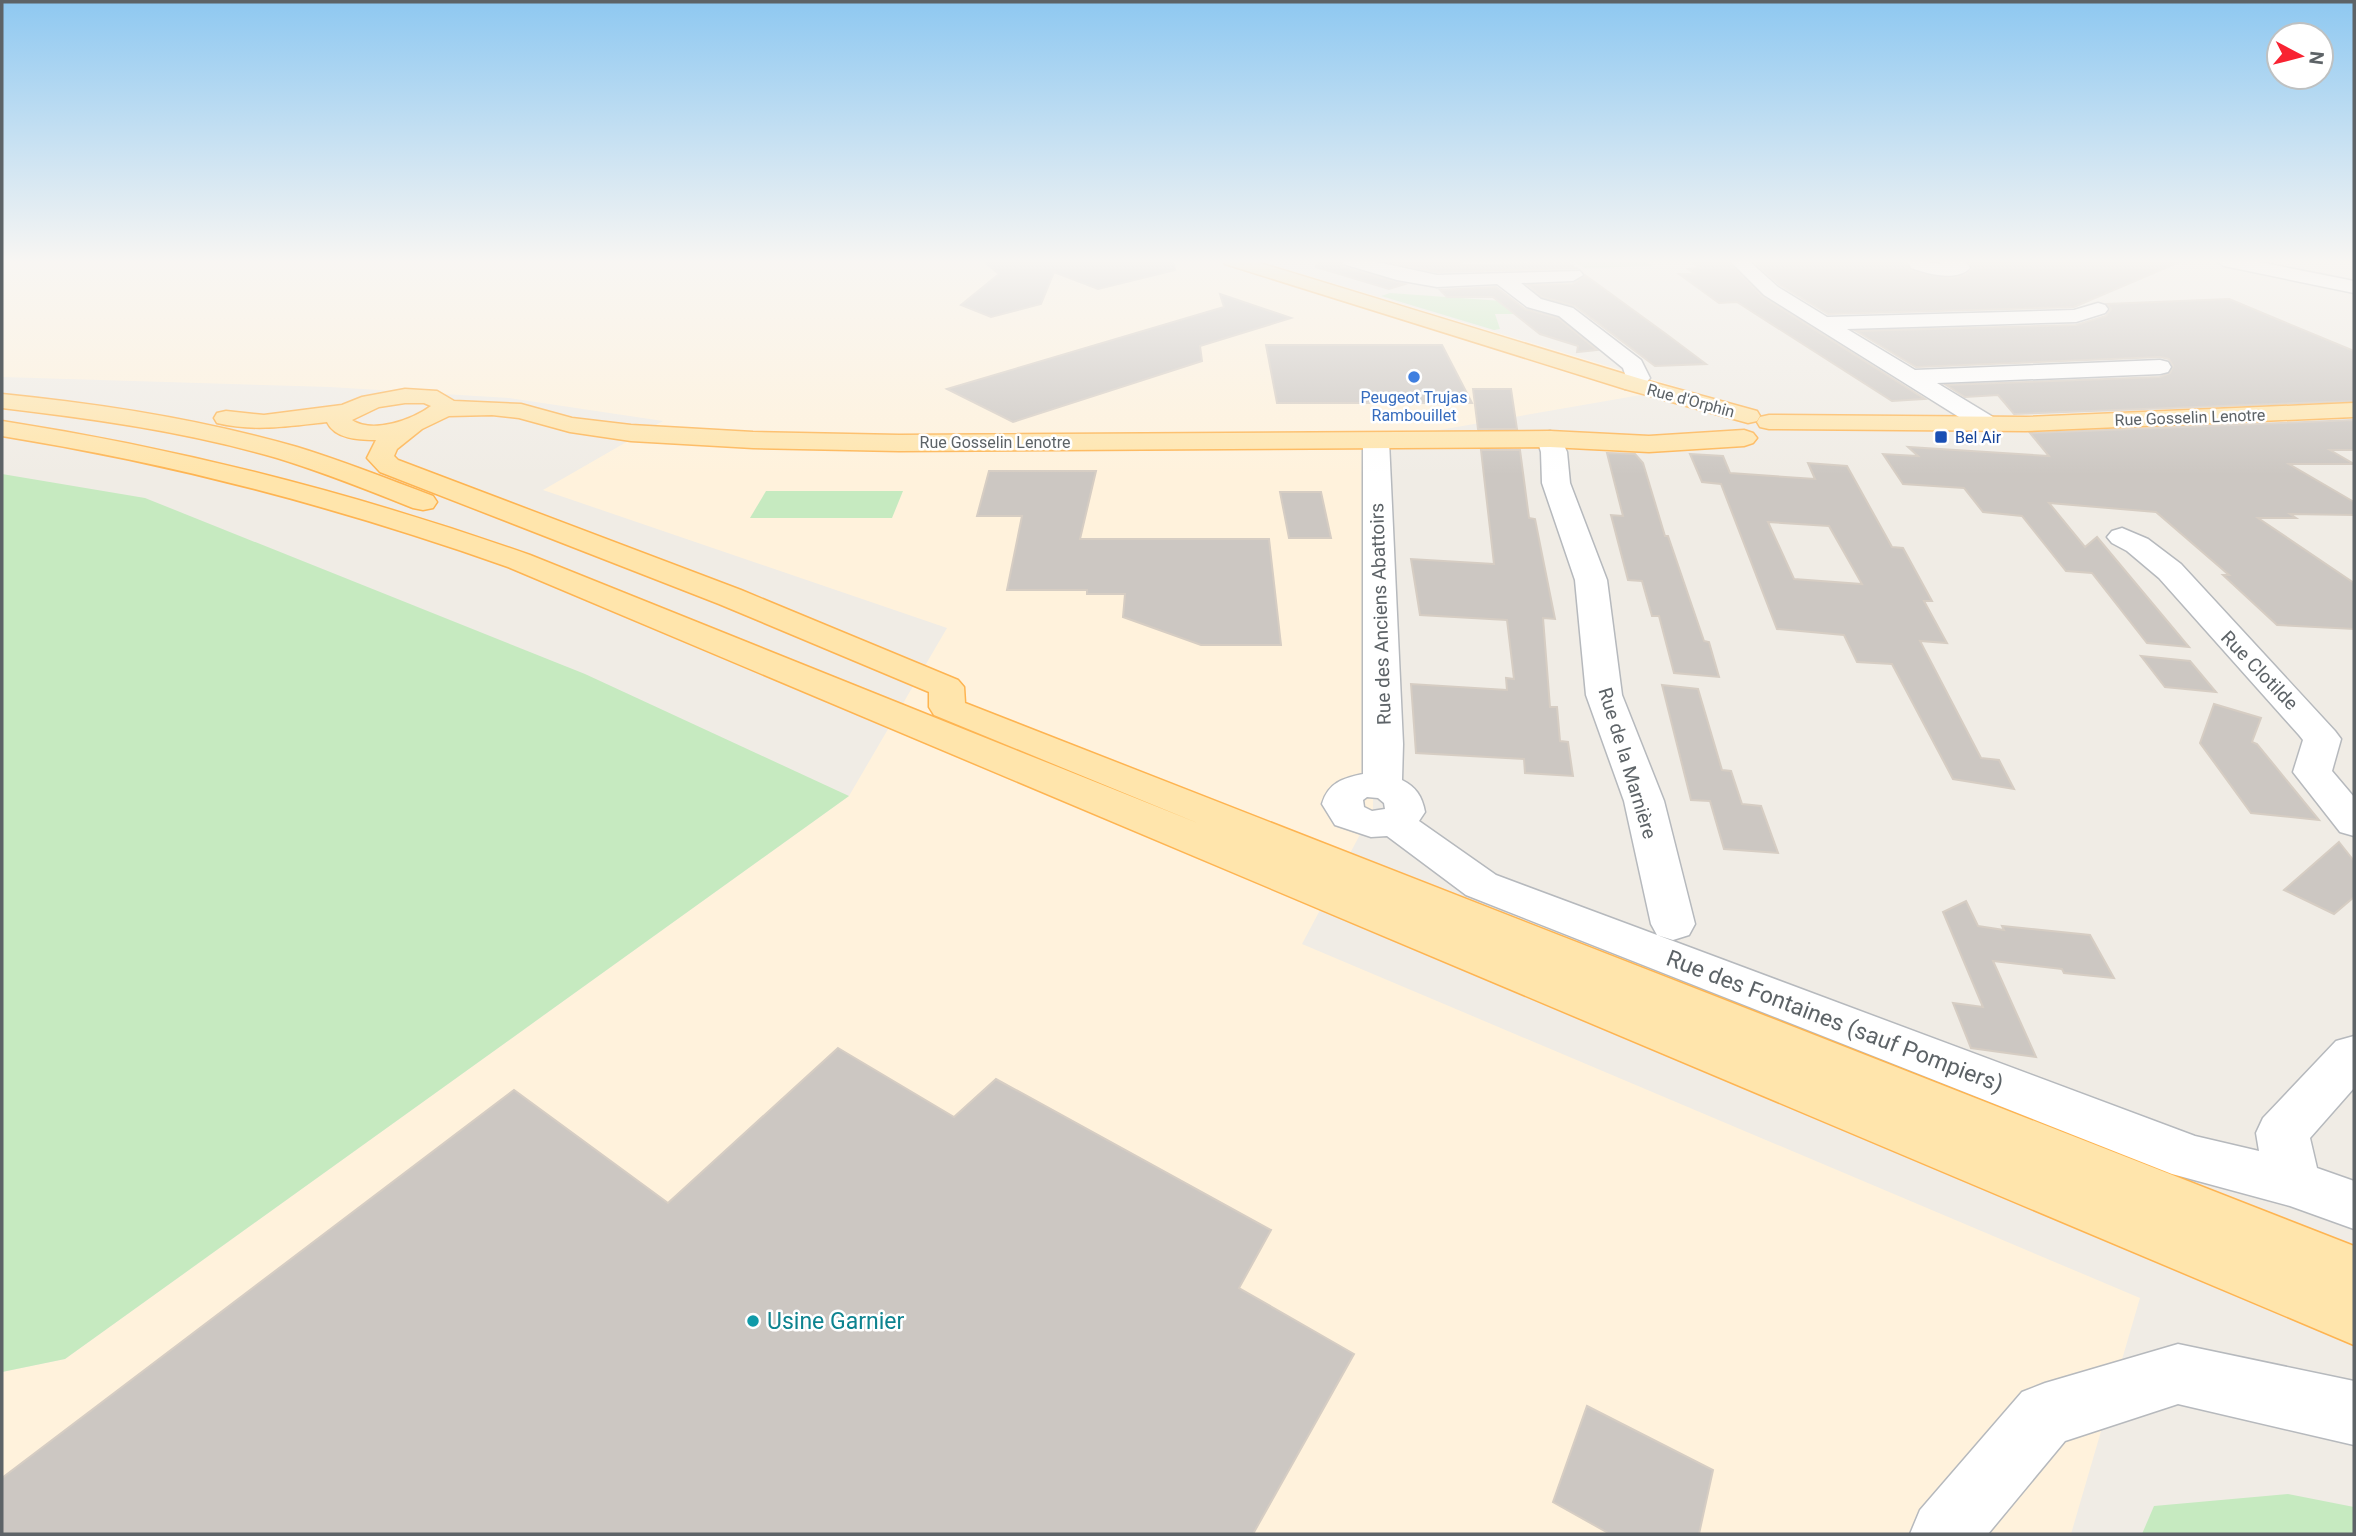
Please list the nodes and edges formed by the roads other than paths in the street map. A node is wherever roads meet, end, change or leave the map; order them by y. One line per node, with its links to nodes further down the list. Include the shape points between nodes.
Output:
1 (1464, 332): 6 (main road, Rue d'Orphin)
2 (1591, 332): 6 (street, via 1633,365 1638,378)
3 (1838, 332): 5 (street)
4 (2160, 367): 5 (street)
5 (1912, 377): 13 (street)
6 (1633, 384): 12 (main road, Rue d'Orphin); 16 (main road, Rue d'Orphin)
7 (2, 391): 11 (main road, via 110,399 264,422)
8 (2, 401): 22 (main road, via 203,431 331,467)
9 (443, 409): 11 (main road, via 439,399 405,396 376,400); 15 (main road); 20 (main road, Rue Gosselin Lenotre, via 502,409 631,433 753,440)
10 (2354, 410): 14 (main road, Rue Gosselin Lenotre)
11 (346, 412): 15 (main road, via 339,423 352,430)
12 (1714, 422): 16 (main road, Rue d'Orphin, via 1724,432); 19 (main road, Rue Gosselin Lenotre, via 1679,432)
13 (1984, 422): 14 (main road, Rue Gosselin Lenotre); 16 (main road, Rue Gosselin Lenotre); 18 (street)
14 (2026, 424): 18 (main road, Rue Gosselin Lenotre)
15 (413, 425): 22 (main road, via 385,445 380,458 389,466 730,597 946,687)
16 (1759, 428): 18 (main road, Rue Gosselin Lenotre); 19 (main road, Rue Gosselin Lenotre, via 1649,443)
17 (2, 429): 30 (main road, via 100,444 261,480 388,515 519,561)
18 (1952, 430)
19 (1550, 439): 20 (main road, Rue Gosselin Lenotre); 25 (street, Rue de la Marnière, via 1556,484 1591,580 1604,695 1644,801)
20 (1376, 441): 23 (street, Rue des Anciens Abattoirs)
21 (2122, 537): 24 (street, Rue Clotilde, via 2140,544 2174,578 2322,739 2312,772)
22 (947, 707): 29 (main road)
23 (1388, 804): 27 (street, Rue des Fontaines (sauf Pompiers), via 1411,836 1481,885 2191,1158)
24 (2354, 823)
25 (1673, 924)
26 (2354, 1055): 27 (street, via 2282,1133)
27 (2293, 1184): 28 (street, Rue des Fontaines (sauf Pompiers))
28 (2354, 1205)
29 (2354, 1273)
30 (2354, 1317)
31 (2354, 1413): 32 (street, via 2178,1374 2045,1415)
32 (1944, 1534)

